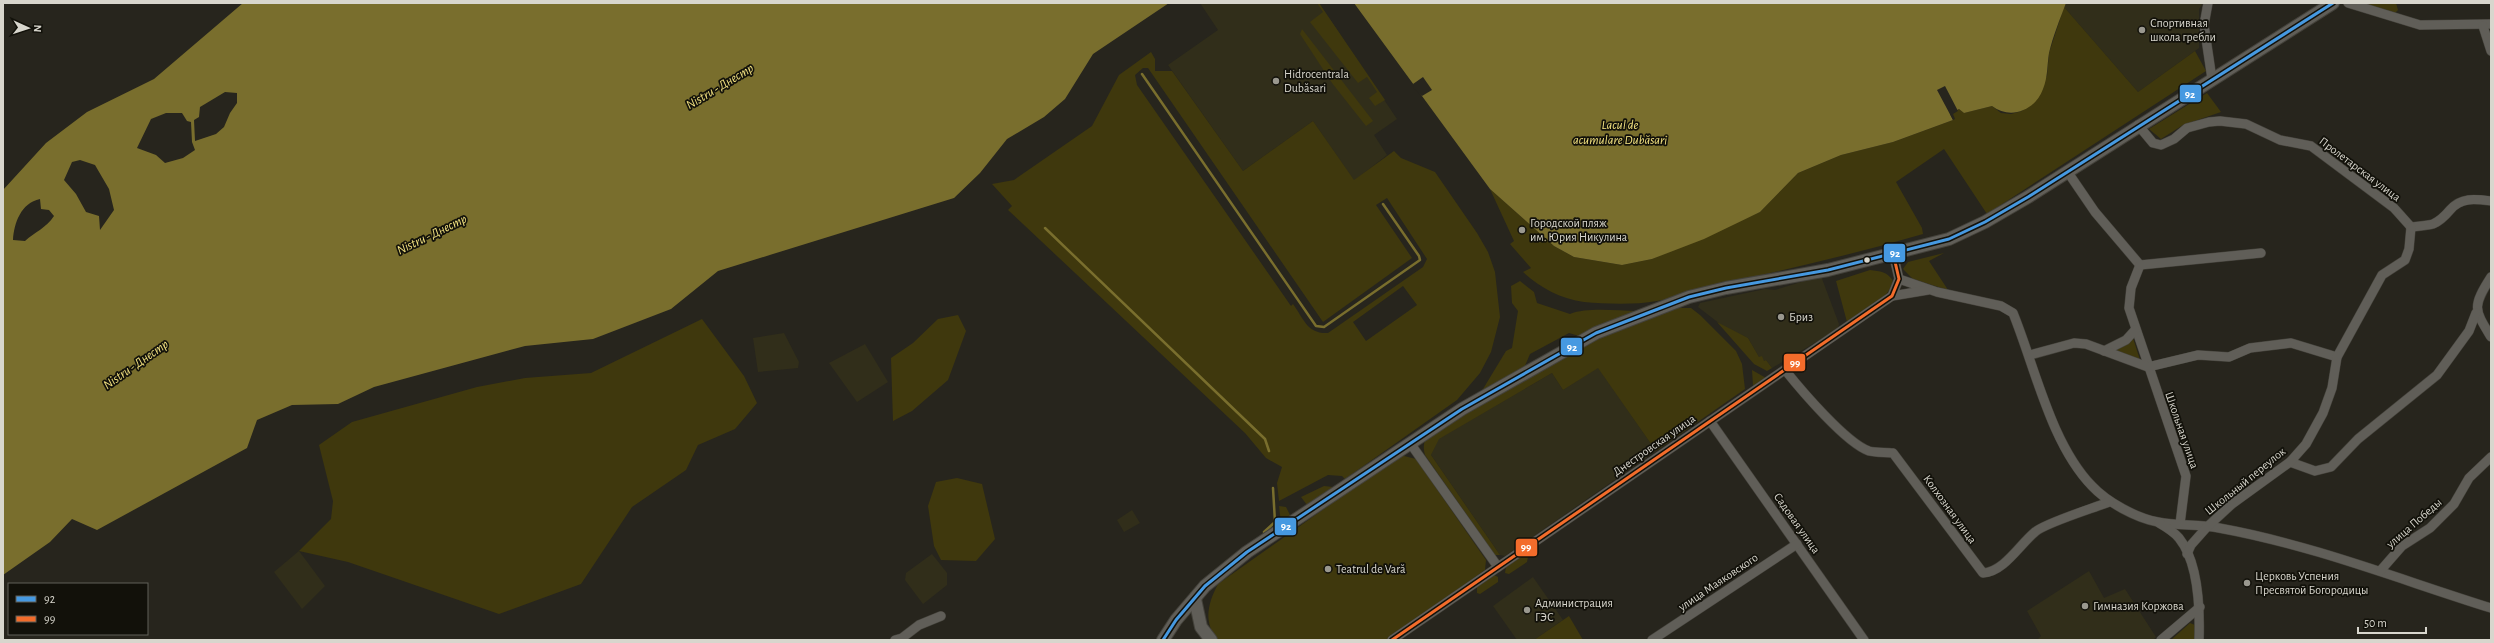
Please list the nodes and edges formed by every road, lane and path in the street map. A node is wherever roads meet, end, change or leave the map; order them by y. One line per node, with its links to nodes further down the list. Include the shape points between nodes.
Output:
1 (2208, 3): 6 (street, via 2204,25)
2 (2333, 3): 6 (street)
3 (2348, 3): 4 (street, via 2420,24)
4 (2487, 25): 5 (street)
5 (2491, 51)
6 (2212, 79): 7 (street)
7 (2138, 125): 8 (street); 10 (street, Пролетарская улица, via 2153,143 2161,145 2174,139 2187,128 2220,121 2246,124 2280,140 2311,146 2394,208)
8 (2067, 171): 11 (street, via 1968,231 1949,239); 13 (street, via 2095,212)
9 (2491, 201): 10 (street, via 2473,198 2462,201 2444,218 2432,224)
10 (2411, 227): 23 (street, via 2405,260 2382,275)
11 (1893, 253): 15 (street); 27 (street, via 1828,270 1704,294 1618,323 1575,344 1462,409)
12 (2261, 253): 13 (street)
13 (2140, 265): 19 (street, Школьная улица, via 2131,288 2129,308)
14 (2491, 277): 18 (street, via 2477,303)
15 (1899, 279): 16 (street); 17 (street)
16 (1930, 290): 17 (street); 22 (street, via 2001,306 2014,313)
17 (1892, 296): 25 (street, Днестровская улица)
18 (2476, 312): 20 (street); 29 (street, via 2469,331 2437,375 2358,439 2331,467 2315,471)
19 (2135, 330): 21 (street, via 2126,340); 24 (street, Школьная улица)
20 (2491, 338)
21 (2104, 351): 22 (street, via 2086,344 2074,343); 24 (street)
22 (2030, 355): 30 (street, via 2049,412 2068,457)
23 (2337, 357): 24 (street, via 2290,343 2250,348 2229,357 2198,355); 29 (street, Школьный переулок, via 2332,388 2323,413 2306,444)
24 (2148, 367): 32 (street, Школьная улица, via 2186,476)
25 (1785, 370): 26 (street, Днестровская улица); 30 (street, Колхозная улица, via 1816,407 1857,444 1869,451 1893,453 1983,573 1989,573 2002,564 2036,531)
26 (1710, 421): 34 (street, Садовая улица); 36 (street, Днестровская улица)
27 (1410, 443): 36 (street); 38 (street, via 1247,552 1220,572)
28 (2491, 457): 37 (street, улица Победы, via 2469,478 2454,504 2430,528 2402,546)
29 (2290, 462): 33 (street, Школьный переулок, via 2232,504)
30 (2109, 502): 31 (street)
31 (2157, 522): 32 (street); 35 (street, via 2179,538)
32 (2180, 524): 33 (street)
33 (2207, 527): 35 (street, Школьный переулок, via 2191,545); 37 (street, via 2277,542)
34 (1797, 544): 46 (street, улица Маяковского); 47 (street, Садовая улица)
35 (2187, 554): 39 (street, via 2197,586)
36 (1498, 567): 45 (street, Днестровская улица)
37 (2382, 570): 40 (street)
38 (1195, 599): 43 (street); 44 (street, via 1201,627)
39 (2200, 607): 48 (street); 49 (street)
40 (2491, 608)
41 (940, 616): 42 (street)
42 (895, 640)
43 (1163, 640)
44 (1210, 640)
45 (1392, 640)
46 (1652, 640)
47 (1864, 640)
48 (2161, 640)
49 (2200, 640)

